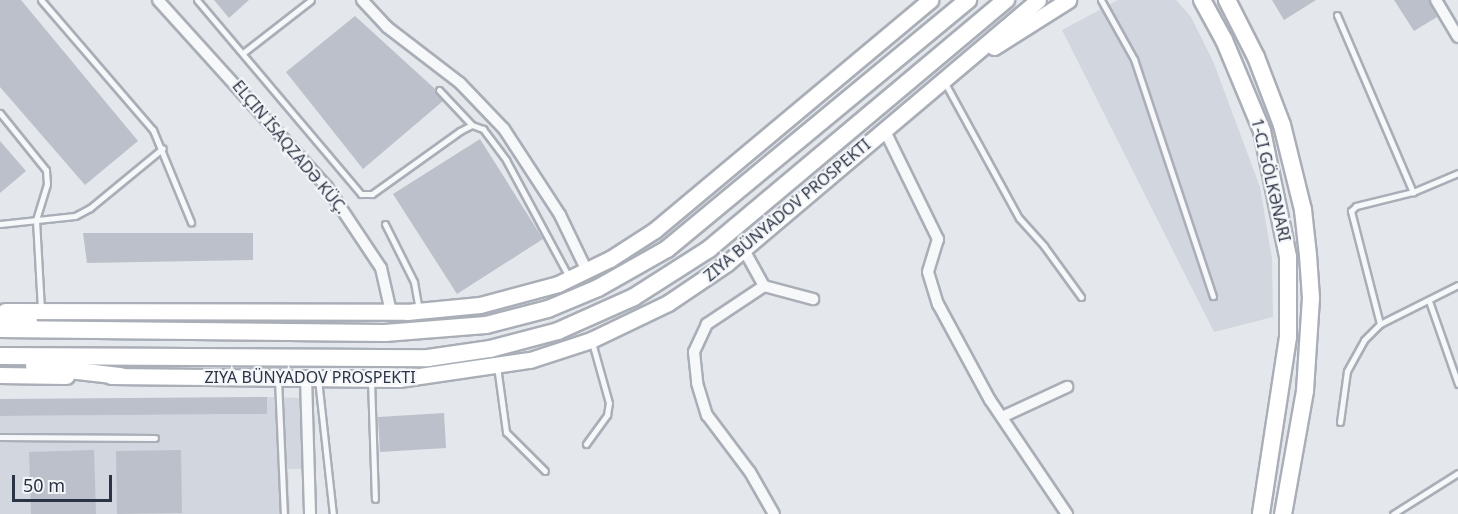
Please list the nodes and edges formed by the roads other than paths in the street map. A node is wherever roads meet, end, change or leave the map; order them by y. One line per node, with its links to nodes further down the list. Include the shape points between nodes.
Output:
1 (41, 0): 23 (lane, via 153,130)
2 (158, 0): 42 (street, ELÇIN İSAQZADƏ KÜÇ., via 327,187 381,268)
3 (197, 0): 17 (lane)
4 (311, 0): 17 (lane)
5 (362, 0): 31 (street, via 387,27 460,83 504,129 560,215)
6 (930, 0): 31 (main road, via 680,210 628,248)
7 (968, 0): 47 (main road, via 694,228 646,262 598,288 526,316 454,329)
8 (1006, 0): 48 (main road, ZIYA BÜNYADOV PROSPEKTI, via 680,270 610,309)
9 (1068, 0): 18 (main road)
10 (1101, 0): 35 (lane, via 1134,59)
11 (1202, 0): 74 (main road, via 1224,40 1262,131 1288,257 1288,337)
12 (1227, 0): 75 (main road, via 1256,57 1282,125 1307,244 1311,298 1305,391)
13 (1436, 0): 16 (street)
14 (1032, 3): 18 (main road, ZIYA BÜNYADOV PROSPEKTI)
15 (1337, 15): 25 (lane)
16 (1458, 37)
17 (243, 53): 21 (lane, via 361,194 372,194)
18 (943, 79): 22 (main road, ZIYA BÜNYADOV PROSPEKTI); 36 (lane, via 1019,218)
19 (439, 90): 21 (lane)
20 (0, 113): 26 (lane, via 46,170 47,184)
21 (472, 125): 32 (lane, via 483,129 506,160)
22 (884, 129): 30 (main road, ZIYA BÜNYADOV PROSPEKTI); 61 (street, via 938,239 928,272 938,304)
23 (163, 148): 26 (lane, via 90,208 75,216); 27 (lane)
24 (1458, 173): 25 (lane)
25 (1413, 192): 44 (lane, via 1356,206 1351,211)
26 (36, 220): 28 (lane); 40 (lane)
27 (191, 222)
28 (0, 224)
29 (385, 224): 41 (lane, via 414,282)
30 (744, 250): 34 (street); 49 (main road, ZIYA BÜNYADOV PROSPEKTI, via 668,303)
31 (587, 271): 32 (main road)
32 (570, 279): 41 (main road, via 480,305); 47 (main road, via 493,310)
33 (1458, 285): 38 (lane)
34 (764, 286): 37 (street); 72 (street, via 707,324 694,352 696,383 707,415 750,472)
35 (1213, 296)
36 (1081, 297)
37 (813, 299)
38 (1429, 301): 44 (lane); 59 (lane)
39 (0, 311): 40 (main road)
40 (41, 311): 42 (main road)
41 (419, 311): 42 (main road)
42 (392, 312)
43 (0, 317): 46 (main road)
44 (1380, 324): 62 (lane, via 1364,340 1347,371)
45 (0, 329): 46 (main road)
46 (120, 331): 47 (main road)
47 (385, 333)
48 (530, 340): 50 (main road, ZIYA BÜNYADOV PROSPEKTI, via 469,352 400,359); 58 (main road, via 476,360)
49 (591, 340): 52 (main road, ZIYA BÜNYADOV PROSPEKTI); 65 (lane, via 609,402 607,415)
50 (0, 356)
51 (0, 362): 54 (main road)
52 (497, 366): 58 (main road, ZIYA BÜNYADOV PROSPEKTI); 66 (lane, via 506,432)
53 (0, 375): 54 (main road, ZIYA BÜNYADOV PROSPEKTI)
54 (122, 376): 55 (main road, ZIYA BÜNYADOV PROSPEKTI)
55 (278, 378): 56 (main road, ZIYA BÜNYADOV PROSPEKTI); 69 (lane)
56 (312, 378): 57 (main road, ZIYA BÜNYADOV PROSPEKTI); 70 (street); 71 (lane)
57 (370, 378): 58 (main road, ZIYA BÜNYADOV PROSPEKTI); 68 (lane)
58 (399, 379)
59 (1458, 384)
60 (1067, 387): 61 (street)
61 (1002, 417): 73 (street)
62 (1340, 422)
63 (0, 437): 64 (lane)
64 (155, 438)
65 (586, 444)
66 (545, 471)
67 (1458, 473): 76 (lane)
68 (375, 499)
69 (284, 514)
70 (310, 514)
71 (333, 514)
72 (774, 514)
73 (1067, 514)
74 (1261, 514)
75 (1283, 514)
76 (1393, 514)

